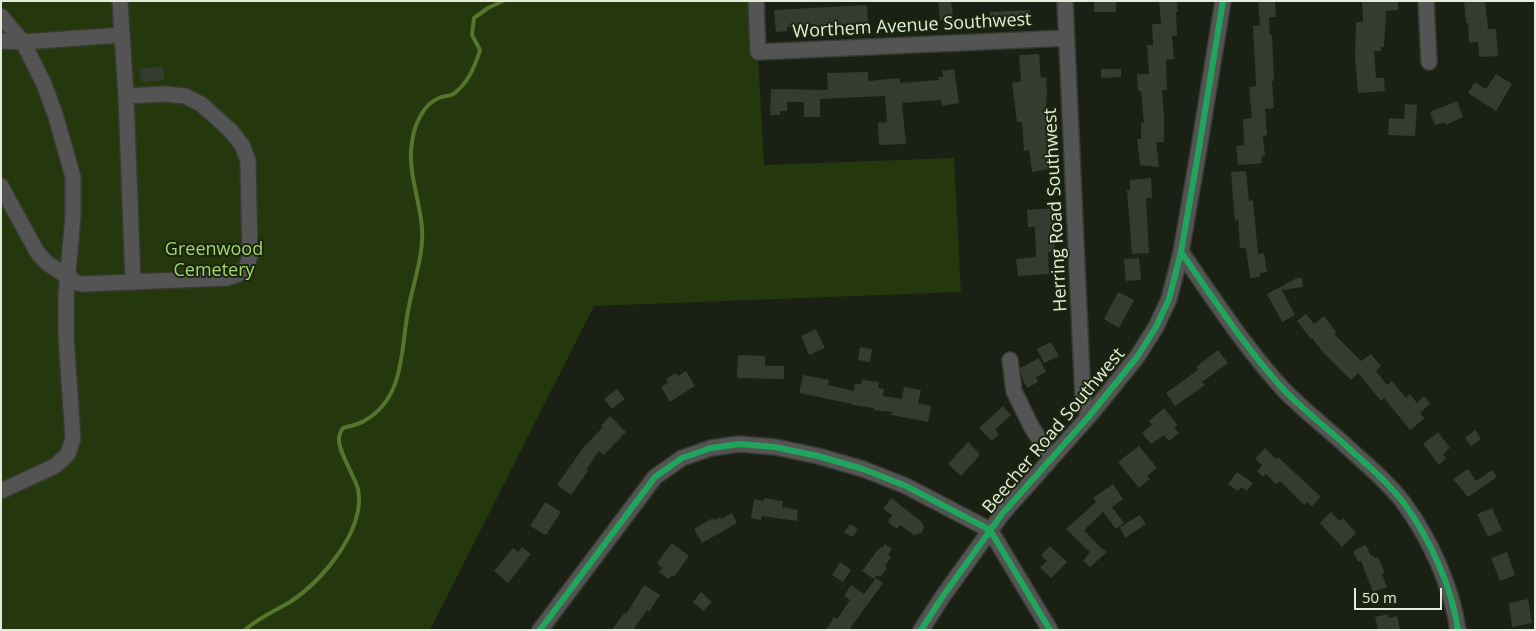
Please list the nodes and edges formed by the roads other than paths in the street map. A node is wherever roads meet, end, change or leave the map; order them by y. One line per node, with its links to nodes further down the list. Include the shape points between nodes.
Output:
1 (120, 1): 7 (street)
2 (756, 1): 8 (street, Worthem Avenue Southwest, via 758,52)
3 (1065, 1): 8 (street, Herring Road Southwest)
4 (1223, 1): 14 (street, Beecher Road Southwest)
5 (1426, 1): 11 (street)
6 (1, 16): 10 (street)
7 (122, 35): 10 (street); 12 (street)
8 (1067, 38): 18 (street, Herring Road Southwest, via 1084,399)
9 (1, 41): 10 (street)
10 (24, 42): 15 (street, via 56,117 73,177 74,216)
11 (1429, 62)
12 (126, 96): 16 (street); 16 (street, via 185,96 201,104 231,131 242,145 248,161 250,256 247,267 240,274 227,278)
13 (1, 186): 15 (street, via 37,252)
14 (1181, 252): 18 (street, Beecher Road Southwest, via 1169,299 1156,327 1137,357); 25 (street, via 1253,356 1284,390 1354,452 1403,502 1435,558 1451,599)
15 (67, 276): 16 (street, via 82,284); 20 (street, via 66,336 73,439 68,454 55,466)
16 (133, 282)
17 (1010, 360): 19 (street, via 1014,391)
18 (1090, 416): 19 (street, Beecher Road Southwest)
19 (1051, 458): 21 (street, Beecher Road Southwest)
20 (1, 491)
21 (990, 530): 22 (street, via 906,486 863,469 775,447 739,444 711,448 682,458 655,477); 23 (street, Beecher Road Southwest); 24 (street)
22 (540, 630)
23 (921, 630)
24 (1050, 630)
25 (1458, 630)

